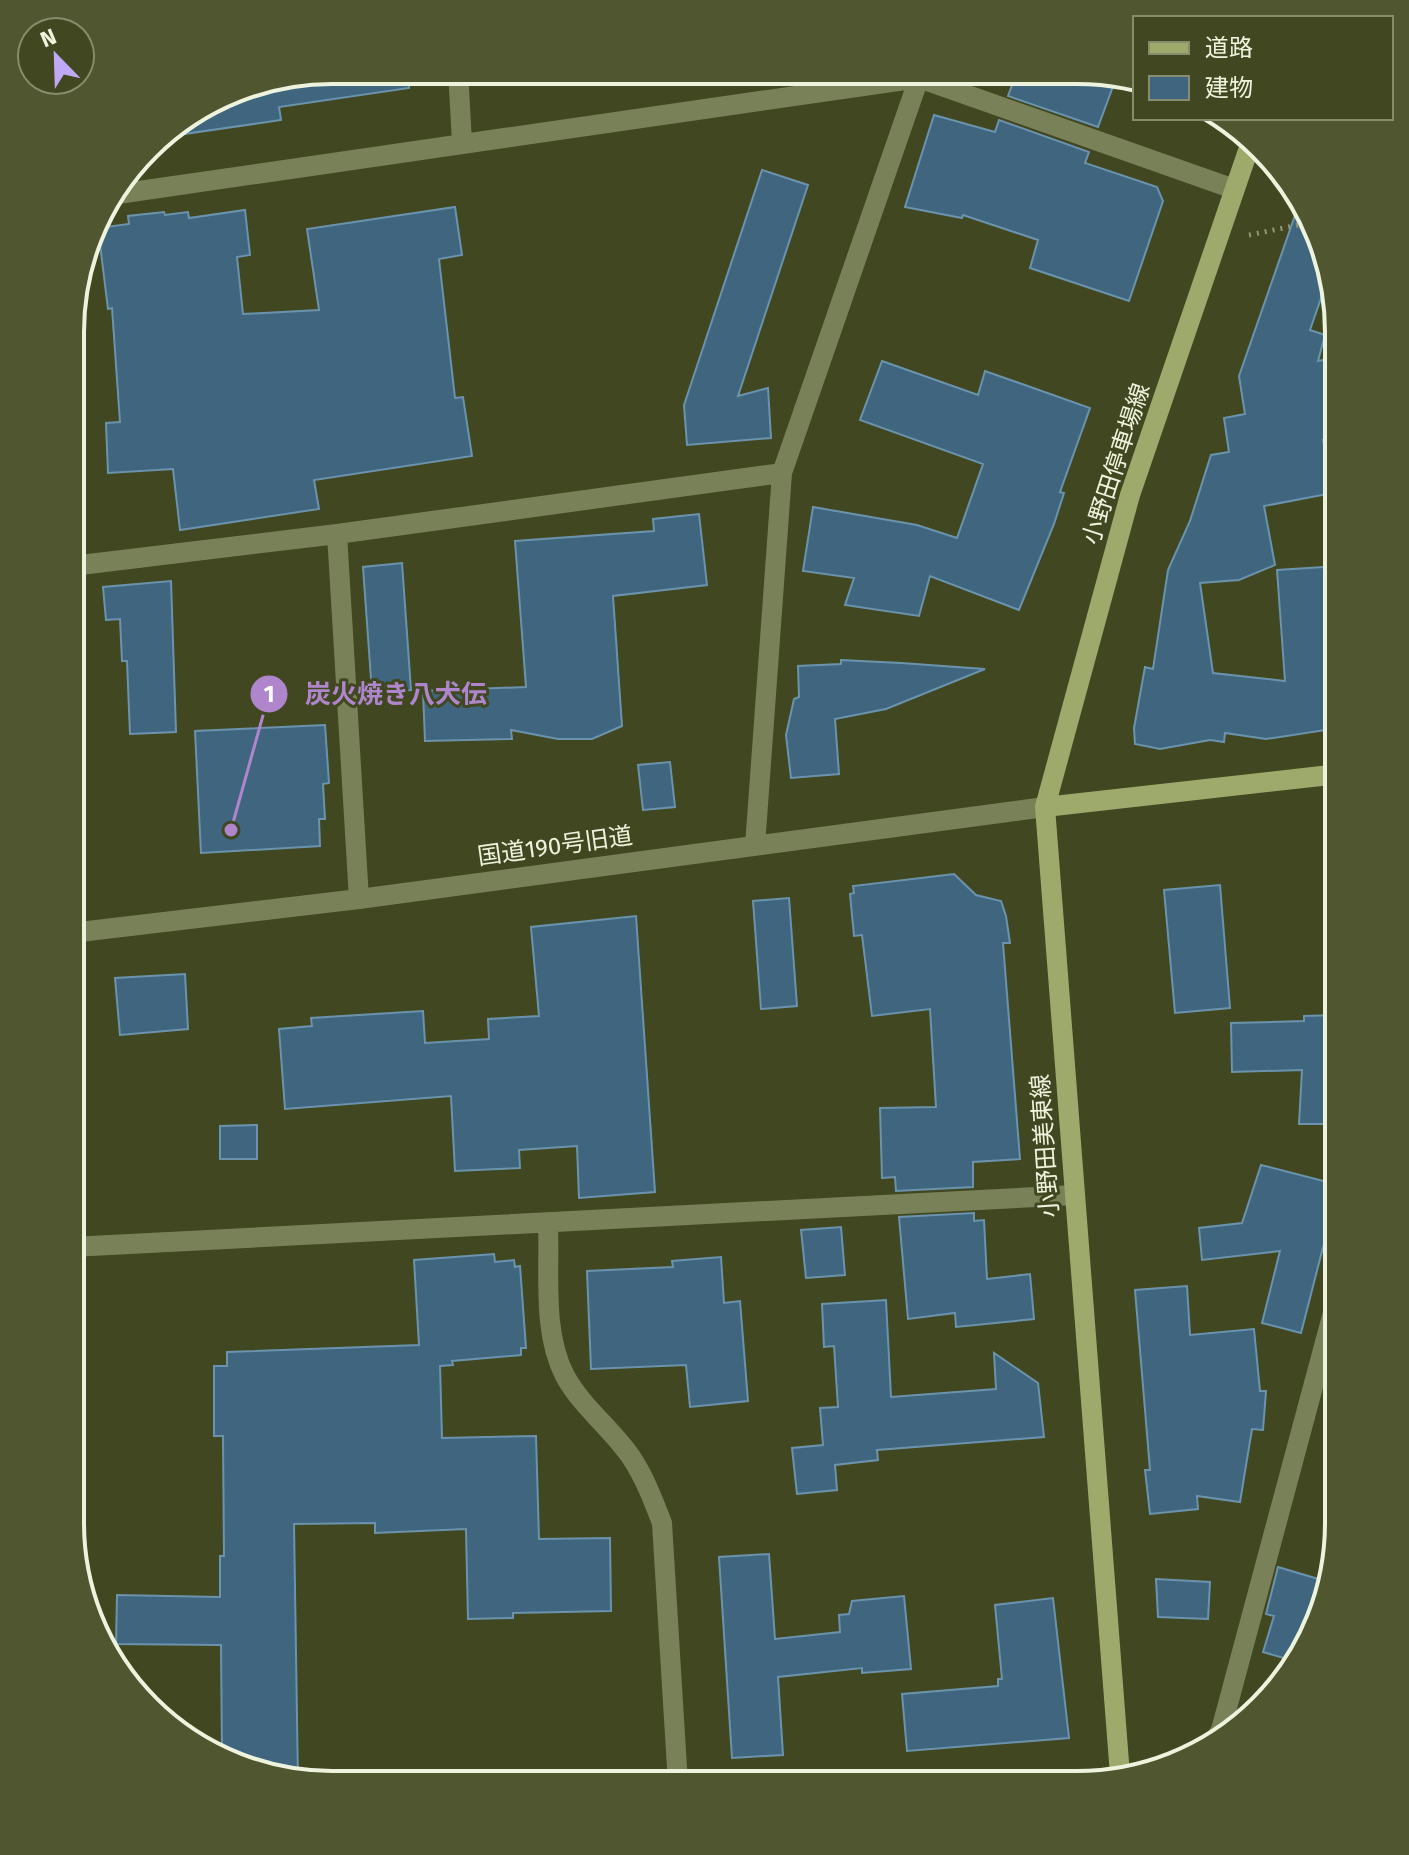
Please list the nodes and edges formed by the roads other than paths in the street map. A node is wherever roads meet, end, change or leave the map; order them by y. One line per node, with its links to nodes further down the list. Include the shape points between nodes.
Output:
1 (459, 84): 5 (street)
2 (859, 84): 5 (street)
3 (917, 84): 9 (street)
4 (945, 84): 7 (street)
5 (462, 143): 8 (street)
6 (1247, 153): 7 (main road, 小野田停車場線)
7 (1234, 189): 13 (main road, 小野田停車場線, via 1130,495)
8 (127, 193)
9 (782, 473): 10 (street); 14 (street)
10 (337, 534): 11 (street); 15 (street)
11 (84, 565)
12 (1325, 776): 13 (main road)
13 (1045, 807): 14 (street, 国道190号旧道); 17 (main road, 小野田美東線)
14 (755, 846): 15 (street, 国道190号旧道)
15 (359, 899): 16 (street, 国道190号旧道)
16 (84, 931)
17 (1075, 1195): 18 (street); 22 (main road, 小野田美東線)
18 (548, 1225): 19 (street); 23 (street, via 552,1339 565,1376 629,1454 662,1523)
19 (84, 1246)
20 (1324, 1345): 21 (street)
21 (1223, 1723)
22 (1119, 1767)
23 (677, 1771)

